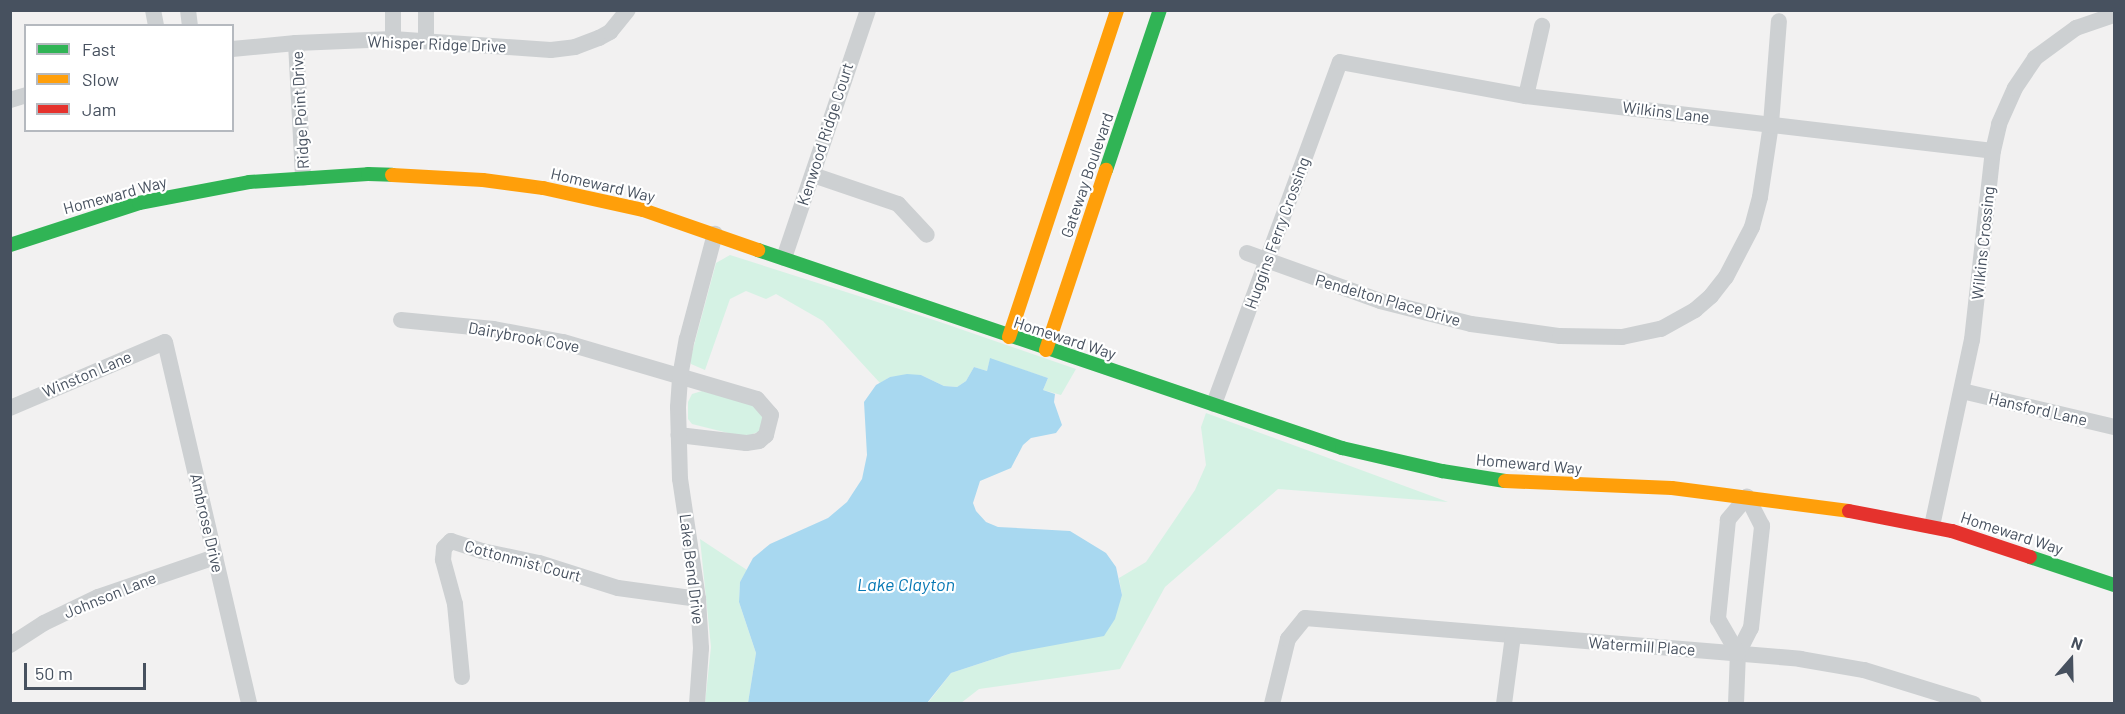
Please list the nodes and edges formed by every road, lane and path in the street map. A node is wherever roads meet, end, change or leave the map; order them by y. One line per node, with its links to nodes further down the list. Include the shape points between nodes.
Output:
1 (393, 10): 10 (street)
2 (426, 10): 11 (street)
3 (628, 10): 11 (street, Whisper Ridge Drive, via 610,32 575,47 540,50)
4 (868, 10): 18 (street, Kenwood Ridge Court)
5 (1117, 10): 27 (street, Gateway Boulevard)
6 (1160, 10): 29 (street, Gateway Boulevard)
7 (2115, 15): 17 (street, Wilkins Crossing, via 2076,28 2035,58 2005,108)
8 (1779, 21): 16 (street, Pendelton Place Drive)
9 (1542, 26): 15 (street)
10 (393, 39): 11 (street, Whisper Ridge Drive); 12 (street, Whisper Ridge Drive)
11 (426, 40)
12 (296, 43): 13 (street, Whisper Ridge Drive); 19 (street, Ridge Point Drive)
13 (234, 49)
14 (1340, 62): 15 (street, Wilkins Lane); 25 (street, Huggins Ferry Crossing)
15 (1526, 96): 16 (street, Wilkins Lane)
16 (1771, 124): 17 (street, Wilkins Lane); 25 (street, Pendelton Place Drive, via 1760,197 1741,251 1712,296 1661,329 1622,337 1560,336 1471,324 1380,301)
17 (1993, 151): 31 (street, Wilkins Crossing, via 1972,340)
18 (813, 175): 21 (street, via 898,204); 24 (street, Kenwood Ridge Court)
19 (303, 178): 20 (street, Homeward Way, via 424,176 543,188 643,210); 22 (street, Homeward Way, via 249,182 139,203)
20 (715, 234): 24 (street, Homeward Way); 30 (street, Lake Bend Drive)
21 (927, 235)
22 (10, 245)
23 (1247, 253): 25 (street, Pendelton Place Drive)
24 (784, 258): 27 (street, Homeward Way)
25 (1267, 262): 32 (street, Huggins Ferry Crossing)
26 (400, 320): 30 (street, Dairybrook Cove, via 494,329 563,342)
27 (1009, 337): 29 (street, Homeward Way)
28 (165, 342): 33 (street, Winston Lane); 38 (street, Ambrose Drive)
29 (1046, 350): 32 (street, Homeward Way)
30 (680, 377): 35 (street, Lake Bend Drive); 35 (street, via 757,399 771,415 766,435 759,441)
31 (1962, 391): 34 (street, Hansford Lane); 37 (street, Wilkins Crossing)
32 (1214, 404): 36 (street, Homeward Way, via 1342,448 1442,471 1521,483 1672,488)
33 (10, 408)
34 (2115, 427)
35 (678, 435): 40 (street, Lake Bend Drive, via 680,479)
36 (1747, 496): 37 (street, Homeward Way); 43 (street, via 1761,526 1751,628); 43 (street, via 1728,520 1718,619)
37 (1932, 526): 39 (street, Homeward Way)
38 (215, 557): 42 (street, Johnson Lane, via 98,597 44,623); 45 (street, Ambrose Drive)
39 (2115, 585)
40 (698, 598): 44 (street, Cottonmist Court, via 618,588 451,541 444,548 443,560 455,604); 46 (street, Lake Bend Drive, via 701,648)
41 (1513, 636): 43 (street, Watermill Place); 47 (street, Watermill Place, via 1305,618 1288,639); 48 (street)
42 (10, 645)
43 (1738, 653): 49 (street); 50 (street, Watermill Place, via 1864,670)
44 (462, 677)
45 (249, 704)
46 (697, 704)
47 (1272, 704)
48 (1504, 704)
49 (1736, 704)
50 (1974, 704)

